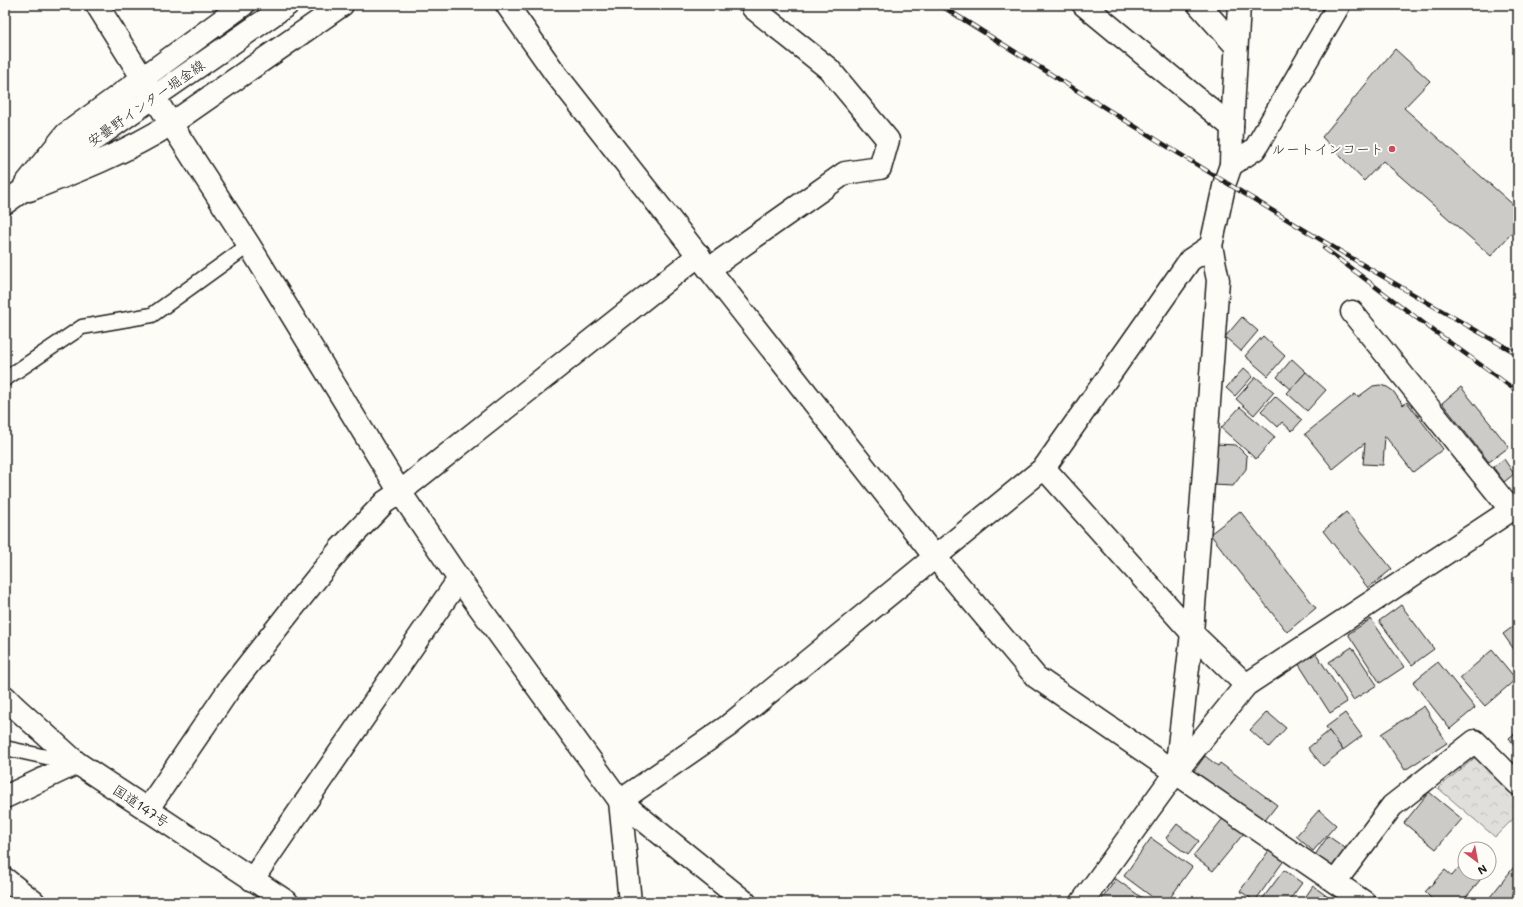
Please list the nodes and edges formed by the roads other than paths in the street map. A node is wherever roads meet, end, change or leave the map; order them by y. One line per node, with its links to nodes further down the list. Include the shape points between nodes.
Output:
1 (97, 5): 12 (main road)
2 (243, 5): 12 (main road)
3 (287, 5): 13 (main road, 安曇野インター堀金線)
4 (342, 5): 14 (main road)
5 (507, 5): 20 (main road, via 555,73)
6 (1084, 5): 15 (main road)
7 (1199, 5): 11 (main road)
8 (1239, 5): 11 (main road)
9 (1339, 5): 16 (main road, via 1255,149)
10 (752, 8): 20 (main road, via 829,69 888,140 880,168 845,173)
11 (1236, 46): 15 (main road)
12 (143, 78): 13 (main road); 17 (main road, via 66,134)
13 (155, 97): 14 (main road); 17 (main road, 安曇野インター堀金線)
14 (171, 124): 17 (main road, via 81,170); 18 (main road)
15 (1232, 127): 16 (main road)
16 (1231, 165): 19 (main road)
17 (11, 199)
18 (249, 245): 22 (lane, via 152,315 82,327); 24 (main road)
19 (1211, 246): 23 (main road, via 1190,260); 28 (main road, via 1218,280)
20 (704, 262): 24 (main road); 26 (main road)
21 (1352, 312): 25 (main road)
22 (5, 379)
23 (1044, 468): 26 (main road); 28 (main road)
24 (400, 492): 27 (main road); 37 (main road, via 384,502 340,549 292,609 230,688)
25 (1514, 510): 29 (main road)
26 (935, 557): 33 (main road, via 1036,677); 36 (main road, via 728,726)
27 (460, 579): 36 (main road); 39 (main road)
28 (1192, 632): 29 (main road); 33 (main road)
29 (1246, 685): 33 (main road)
30 (5, 696): 32 (main road, 国道147号)
31 (5, 748): 32 (lane)
32 (77, 763): 35 (main road); 37 (main road, 国道147号)
33 (1176, 772): 40 (main road); 45 (main road)
34 (1518, 784): 40 (main road, via 1475,741 1392,806)
35 (5, 797)
36 (620, 801): 43 (main road); 44 (main road)
37 (147, 810): 39 (main road, 国道147号)
38 (5, 879): 41 (main road)
39 (252, 880): 42 (main road, 国道147号)
40 (1335, 882): 46 (main road)
41 (34, 902)
42 (287, 902)
43 (630, 902)
44 (745, 902)
45 (1082, 902)
46 (1364, 902)

